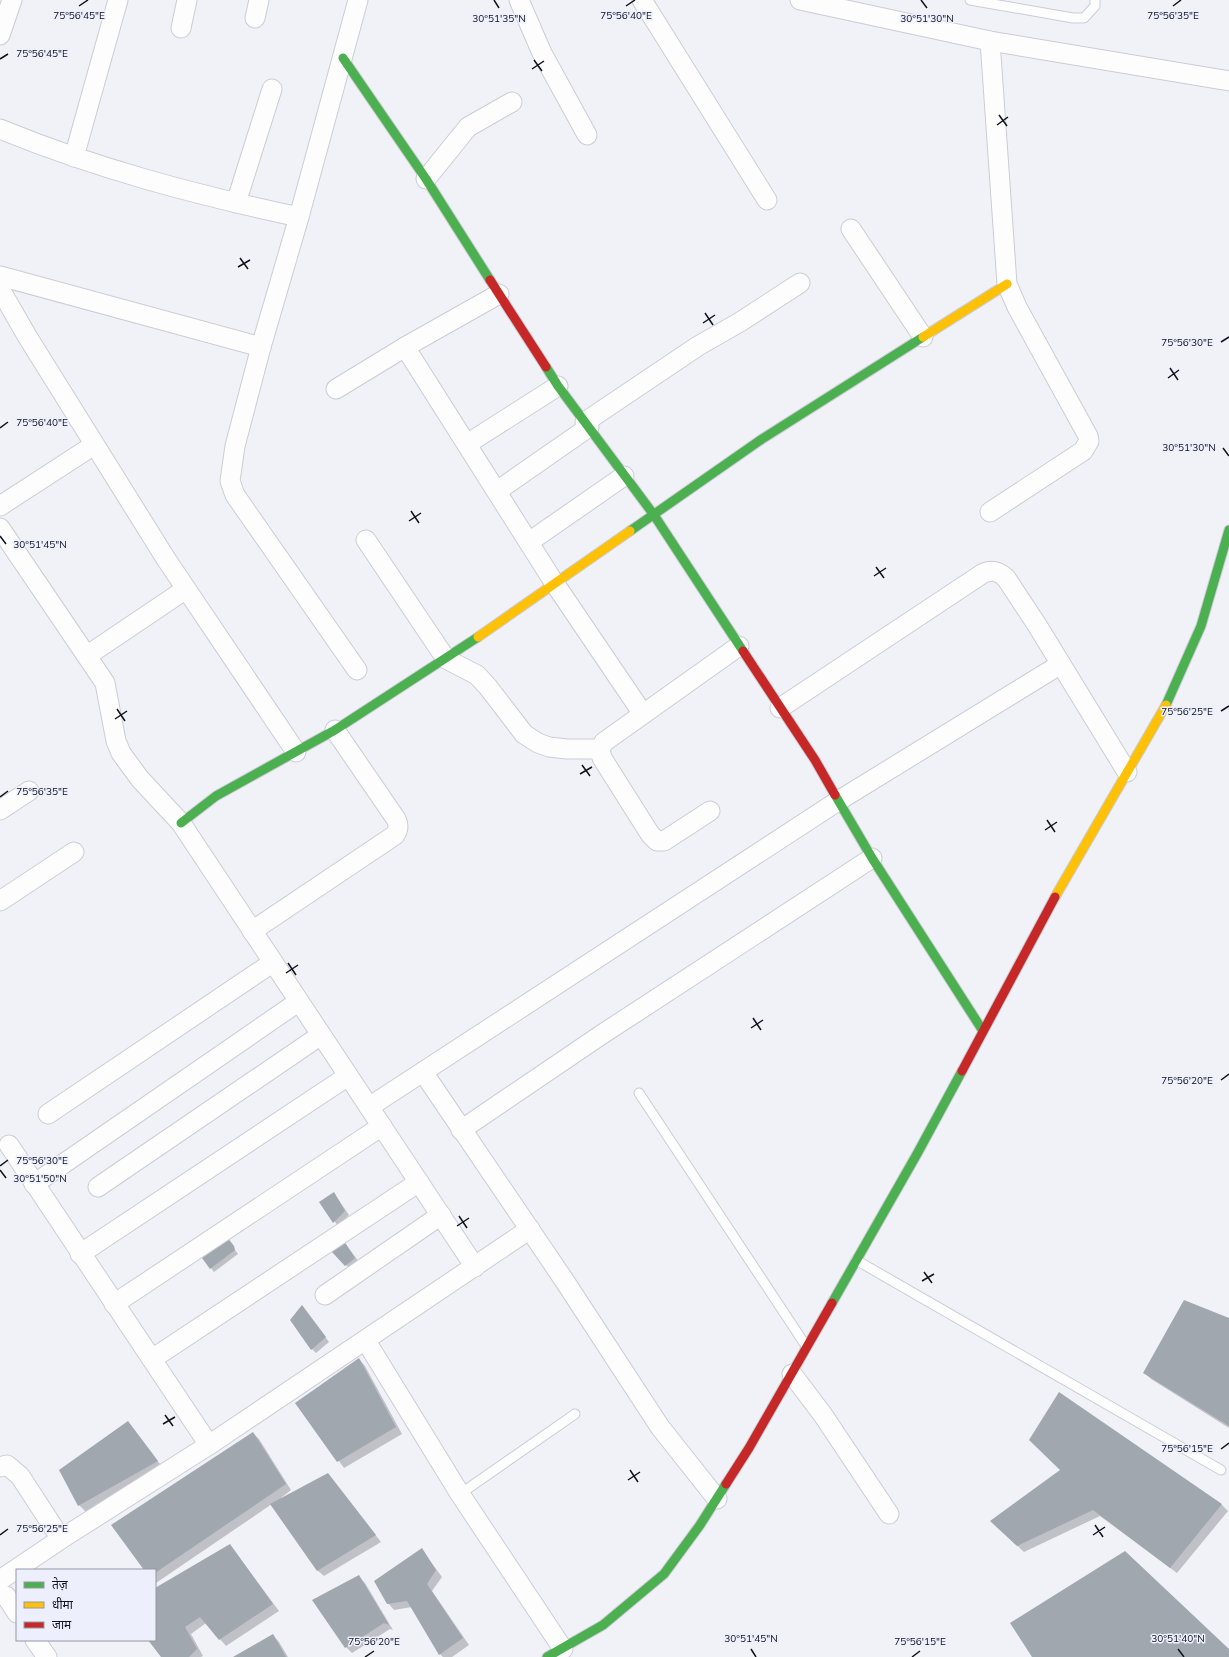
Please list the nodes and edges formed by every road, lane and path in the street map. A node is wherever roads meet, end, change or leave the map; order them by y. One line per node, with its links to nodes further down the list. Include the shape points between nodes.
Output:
1 (12, 0): 11 (street)
2 (118, 0): 19 (street)
3 (187, 0): 10 (street)
4 (358, 0): 13 (street)
5 (519, 0): 18 (street, via 542,53)
6 (642, 0): 21 (street)
7 (800, 0): 12 (street)
8 (970, 0): 9 (lane, via 1073,18 1084,18 1096,6)
9 (1095, 0)
10 (181, 28)
11 (0, 34)
12 (990, 42): 14 (street); 27 (street)
13 (343, 58): 20 (street); 23 (street)
14 (1229, 82)
15 (272, 89): 22 (street)
16 (512, 102): 20 (street, via 468,127)
17 (0, 130): 19 (street)
18 (587, 135)
19 (74, 157): 22 (street, via 174,189)
20 (426, 178): 29 (street)
21 (767, 200)
22 (236, 203): 23 (street)
23 (299, 217): 31 (street)
24 (851, 229): 30 (street)
25 (0, 276): 31 (street)
26 (800, 283): 35 (street, via 698,346)
27 (1007, 284): 30 (street); 41 (street, via 1089,441 1083,451)
28 (0, 289): 37 (street)
29 (499, 294): 32 (street); 33 (street)
30 (923, 338): 42 (street, via 762,439)
31 (261, 346): 53 (street, via 232,460 231,488)
32 (405, 347): 34 (street); 36 (street)
33 (558, 386): 35 (street); 36 (street)
34 (336, 389)
35 (587, 425): 38 (street); 39 (street)
36 (466, 444): 39 (street)
37 (94, 445): 40 (street); 48 (street)
38 (624, 476): 42 (street); 46 (street)
39 (497, 491): 46 (street)
40 (0, 506)
41 (990, 512)
42 (654, 515): 47 (street); 49 (street)
43 (0, 528): 50 (street)
44 (1229, 530): 59 (street, via 1201,626 1162,713)
45 (366, 540): 51 (street)
46 (529, 542): 47 (street)
47 (555, 584): 51 (street); 55 (street)
48 (186, 589): 50 (street); 58 (street)
49 (739, 646): 54 (street); 55 (street)
50 (88, 655): 64 (street, via 105,683 115,736 121,753 140,779)
51 (446, 659): 56 (street); 57 (street, via 476,675 488,686 524,734 538,743 567,749)
52 (1061, 664): 54 (street, via 1006,578 1000,573 987,571); 59 (street); 61 (street)
53 (357, 670)
54 (780, 708): 61 (street, via 815,760)
55 (643, 714): 57 (street, via 604,742)
56 (335, 730): 58 (street); 68 (street, via 396,819 398,830 395,835)
57 (600, 749): 63 (street, via 602,758 650,834 657,840 664,841)
58 (296, 752): 64 (street, via 223,792)
59 (1127, 772): 71 (street, via 1071,868)
60 (29, 791): 62 (street)
61 (838, 801): 66 (street); 73 (street)
62 (0, 810)
63 (710, 811)
64 (181, 823): 68 (street)
65 (74, 852): 67 (street)
66 (872, 858): 71 (street); 79 (street, via 608,1030)
67 (0, 901)
68 (252, 931): 69 (street)
69 (272, 963): 70 (street); 77 (street)
70 (298, 1002): 72 (street); 82 (street)
71 (983, 1031): 87 (street)
72 (321, 1035): 74 (street); 83 (street)
73 (423, 1072): 76 (street); 79 (street)
74 (348, 1076): 76 (street); 86 (street)
75 (639, 1093): 92 (lane)
76 (370, 1107): 78 (street)
77 (48, 1114)
78 (382, 1126): 81 (street); 90 (street)
79 (461, 1130): 85 (street)
80 (8, 1145): 82 (street)
81 (419, 1182): 84 (street); 93 (street)
82 (34, 1184): 86 (street)
83 (98, 1187)
84 (441, 1215): 88 (street); 89 (street)
85 (530, 1229): 88 (street); 100 (street, via 666,1436)
86 (80, 1254): 90 (street)
87 (856, 1260): 92 (street); 98 (lane)
88 (475, 1267): 91 (street)
89 (324, 1295)
90 (114, 1304): 93 (street)
91 (366, 1341): 96 (street); 99 (street)
92 (807, 1347): 94 (street)
93 (152, 1359): 96 (street)
94 (792, 1374): 100 (street); 101 (street, via 820,1410)
95 (575, 1414): 99 (lane)
96 (209, 1445): 102 (street)
97 (0, 1467): 102 (street, via 7,1465 20,1476)
98 (1221, 1470)
99 (460, 1494): 108 (street)
100 (717, 1499): 108 (street, via 664,1574 603,1625)
101 (889, 1514)
102 (61, 1539): 103 (street)
103 (25, 1569)
104 (16, 1577): 105 (street)
105 (3, 1588): 106 (street)
106 (16, 1611)
107 (36, 1641): 109 (street)
108 (555, 1653)
109 (47, 1657)

